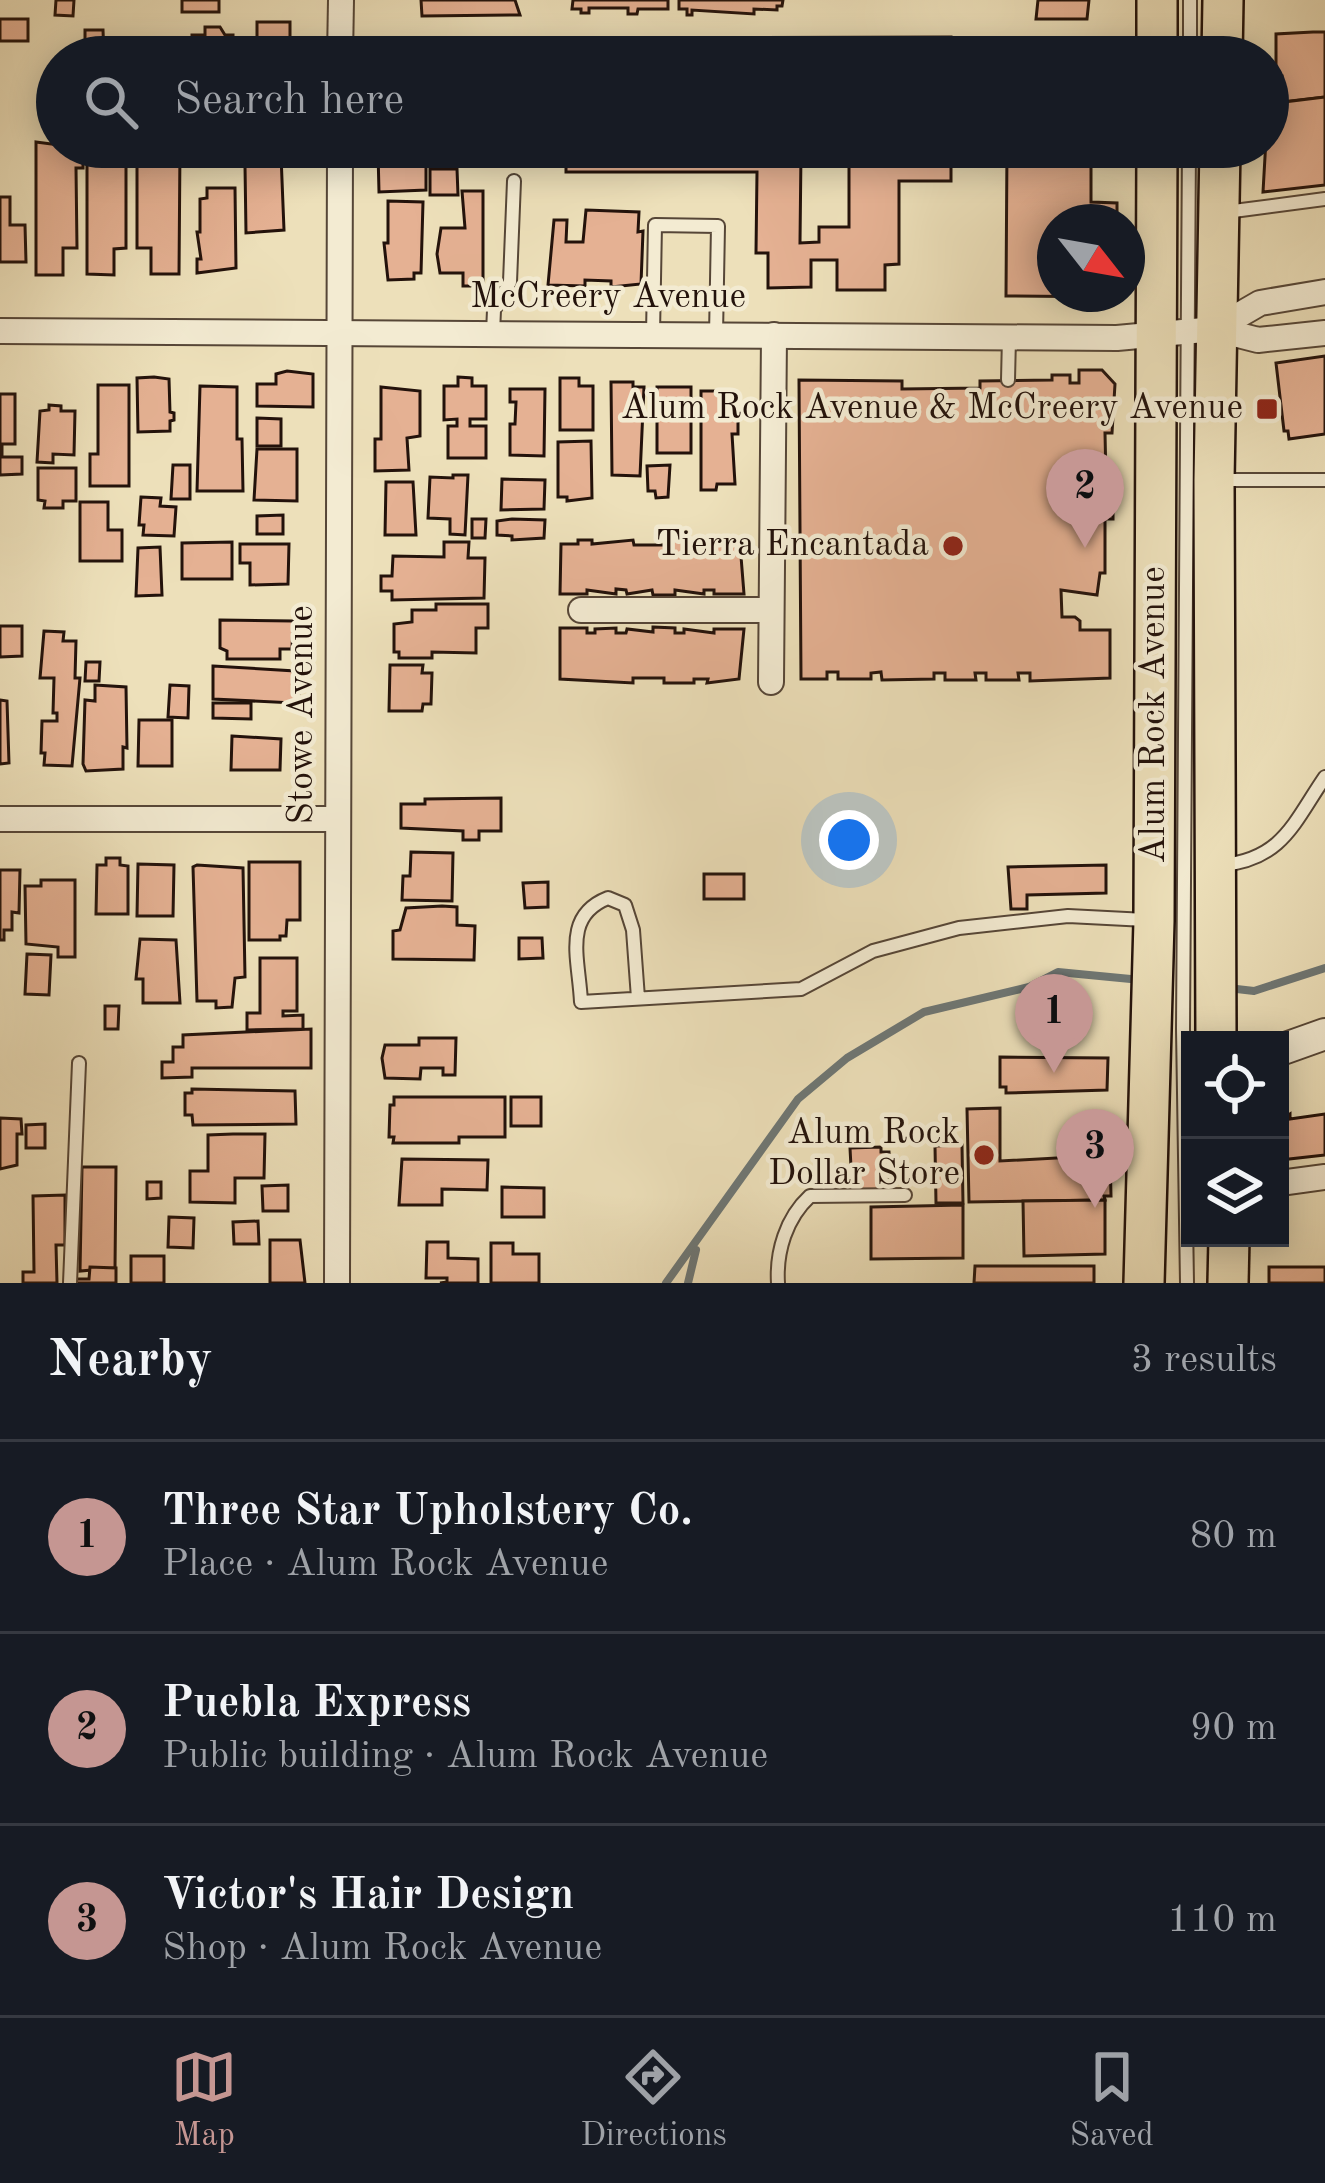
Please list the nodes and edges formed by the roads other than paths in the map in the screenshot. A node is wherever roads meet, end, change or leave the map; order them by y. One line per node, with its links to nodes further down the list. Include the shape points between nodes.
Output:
1 (341, 0): 5 (street)
2 (1157, 0): 6 (main road)
3 (1190, 0): 7 (lane)
4 (1222, 0): 8 (main road)
5 (340, 36)
6 (1157, 36)
7 (1190, 36)
8 (1222, 36)
9 (340, 168): 18 (street, Stowe Avenue)
10 (1160, 168): 19 (main road, Alum Rock Avenue)
11 (1189, 168): 19 (lane, Alum Rock Avenue)
12 (1220, 168): 15 (main road, Alum Rock Avenue)
13 (514, 181): 20 (lane, via 510,282 494,310)
14 (1325, 200): 15 (lane)
15 (1219, 213): 19 (main road, Alum Rock Avenue)
16 (1325, 292): 19 (street, via 1260,303)
17 (0, 331): 18 (street, McCreery Avenue)
18 (341, 331): 20 (street, McCreery Avenue); 34 (street, Stowe Avenue)
19 (1186, 332): 21 (street, McCreery Avenue, via 1258,340); 25 (street, McCreery Avenue); 27 (main road, Alum Rock Avenue); 36 (main road, Alum Rock Avenue)
20 (493, 333): 22 (street, McCreery Avenue)
21 (1325, 333)
22 (652, 334): 23 (street, McCreery Avenue); 23 (lane, via 655,225 718,226)
23 (716, 334): 24 (street, McCreery Avenue)
24 (774, 335): 25 (street, McCreery Avenue); 30 (street)
25 (1009, 337): 26 (lane)
26 (1008, 380)
27 (1214, 480): 28 (lane); 35 (main road, Alum Rock Avenue)
28 (1325, 480)
29 (581, 610): 30 (street)
30 (770, 610): 31 (street)
31 (771, 682)
32 (1325, 777): 35 (lane, via 1280,844 1248,861)
33 (0, 819): 34 (street)
34 (338, 819): 49 (street, Stowe Avenue)
35 (1215, 865): 36 (main road, Alum Rock Avenue)
36 (1176, 947): 37 (lane, via 1068,916 959,928 873,951 801,989); 38 (main road, Alum Rock Avenue); 38 (main road, Alum Rock Avenue)
37 (638, 998): 37 (lane, via 581,1002 577,923 608,898 625,905 633,929)
38 (1191, 1031)
39 (1325, 1034): 40 (street)
40 (1289, 1047)
41 (79, 1064): 48 (lane)
42 (1181, 1085): 51 (main road, Alum Rock Avenue)
43 (1189, 1139): 52 (lane, Alum Rock Avenue)
44 (1325, 1177): 45 (street)
45 (1289, 1182)
46 (905, 1195): 50 (lane, via 810,1196 788,1226)
47 (1229, 1247): 53 (main road)
48 (70, 1283)
49 (338, 1283)
50 (778, 1283)
51 (1144, 1283)
52 (1187, 1283)
53 (1228, 1283)

